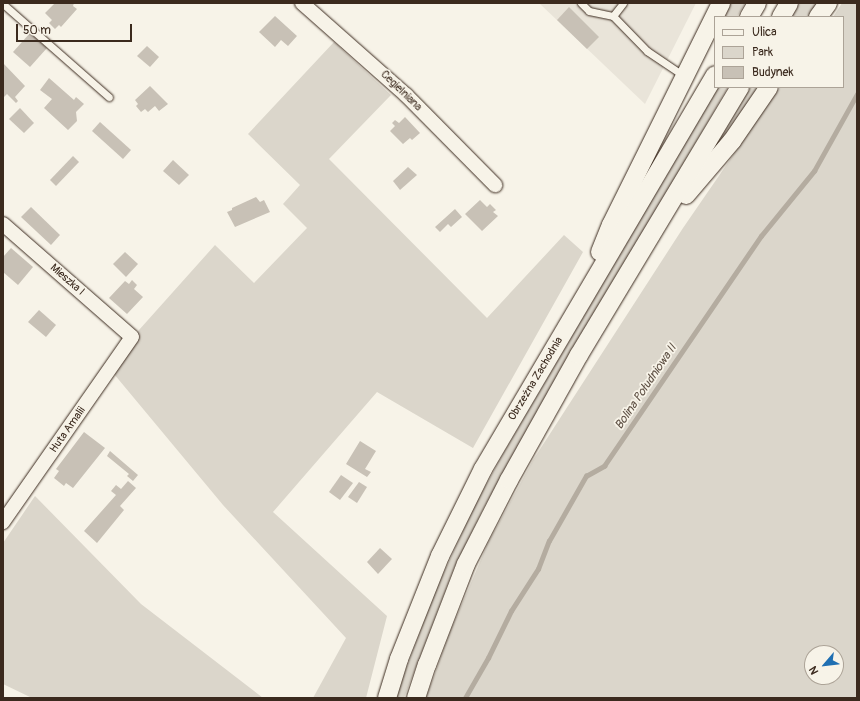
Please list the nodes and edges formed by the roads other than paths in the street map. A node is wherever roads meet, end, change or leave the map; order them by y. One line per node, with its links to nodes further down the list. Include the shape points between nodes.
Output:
1 (302, 3): 20 (street, Cegielniana, via 406,95)
2 (581, 3): 9 (lane, via 589,11)
3 (623, 3): 9 (lane)
4 (721, 3): 10 (street)
5 (757, 3): 11 (street)
6 (789, 3): 12 (street)
7 (828, 3): 13 (street)
8 (3, 4): 19 (lane)
9 (613, 16): 15 (lane, via 647,51)
10 (715, 16)
11 (750, 16)
12 (782, 16)
13 (819, 16)
14 (714, 17): 15 (street)
15 (685, 77): 23 (street, via 611,225)
16 (714, 77): 23 (street, Obrzeżna Zachodnia)
17 (739, 88): 22 (street)
18 (768, 88): 22 (street, via 732,141)
19 (109, 97)
20 (495, 185)
21 (3, 224): 24 (street, Mieszka I)
22 (653, 234): 27 (street, via 579,355 509,480 466,564)
23 (580, 303): 26 (street, Obrzeżna Zachodnia, via 482,469 446,542 399,659)
24 (132, 336): 25 (street, Huta Amalii)
25 (3, 522)
26 (387, 698)
27 (416, 698)

